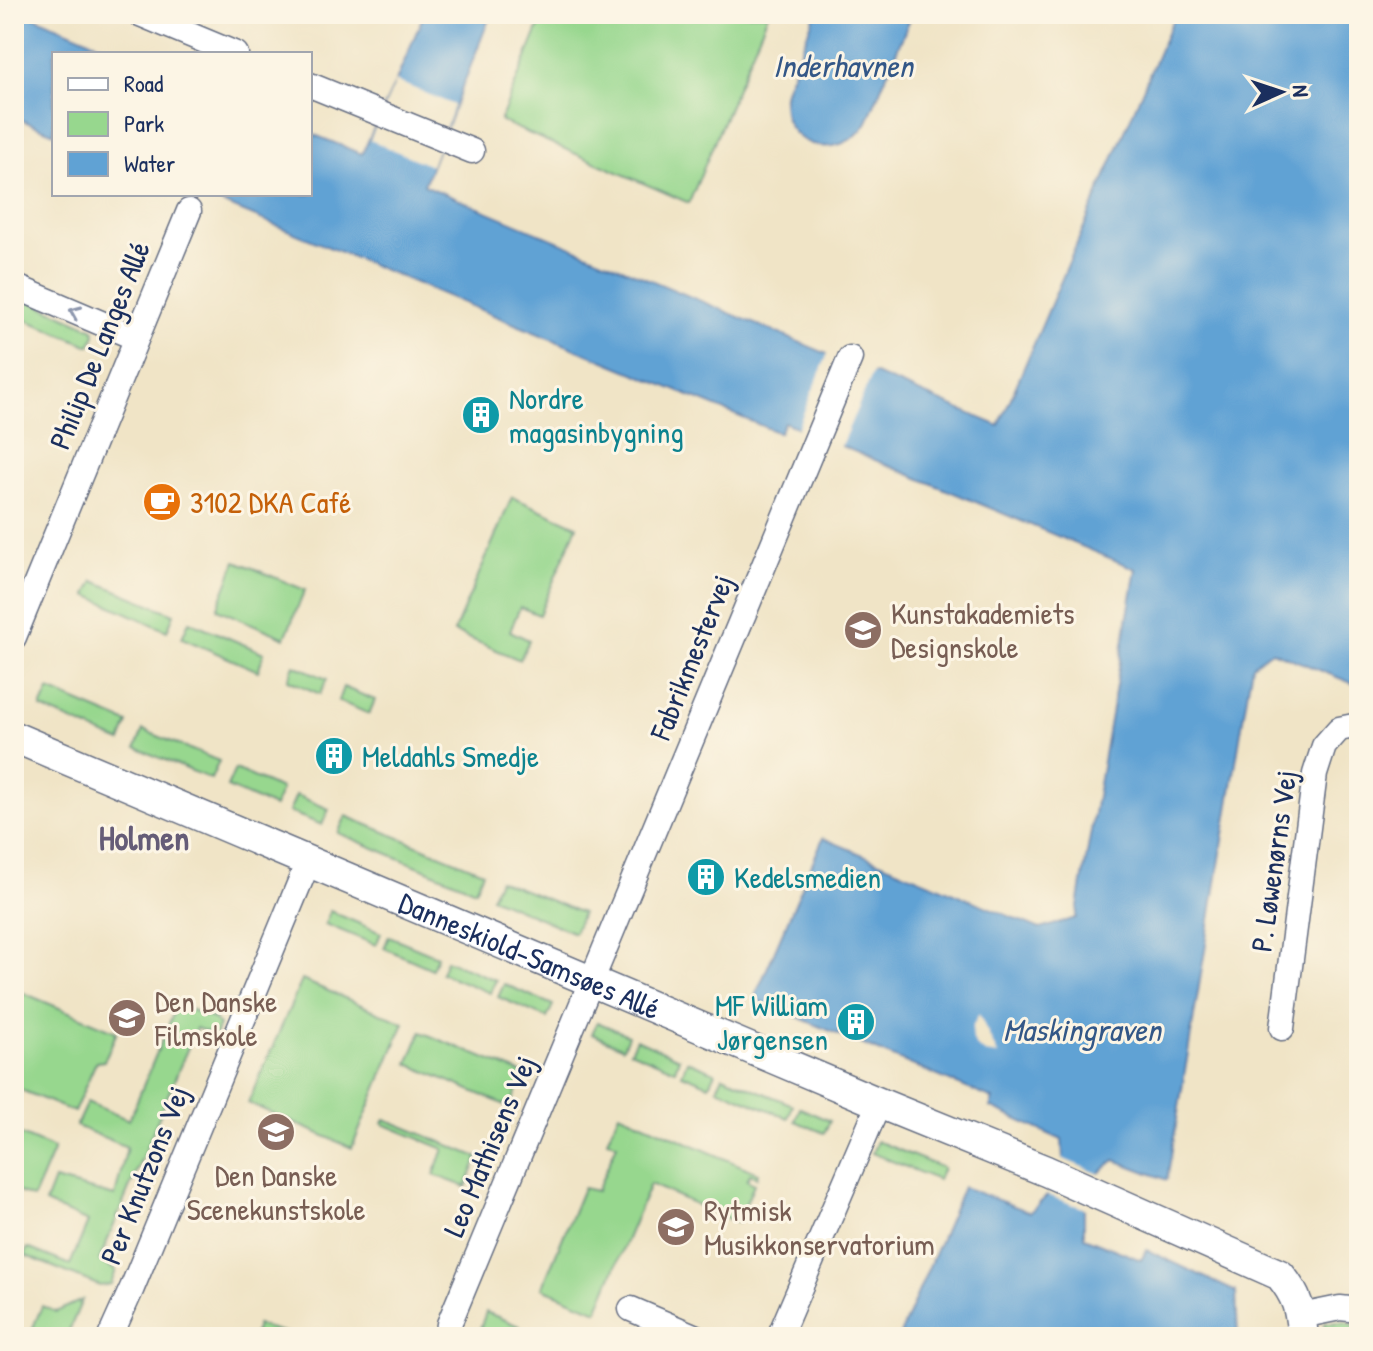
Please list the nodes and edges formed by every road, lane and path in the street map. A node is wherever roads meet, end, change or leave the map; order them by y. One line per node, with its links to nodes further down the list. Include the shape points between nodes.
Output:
1 (140, 14): 2 (street)
2 (231, 52)
3 (312, 86): 4 (street)
4 (465, 148)
5 (189, 211): 7 (street, Philip De Langes Allé)
6 (14, 286): 7 (street, one-way to 6)
7 (136, 338): 9 (street, Philip De Langes Allé)
8 (850, 358): 13 (street, Fabrikmestervej)
9 (14, 637)
10 (1359, 725): 14 (street, P. Løwenørns Vej, via 1339,729 1324,746 1315,774)
11 (14, 737): 12 (street, Danneskiold-Samsøes Allé)
12 (309, 860): 13 (street, Danneskiold-Samsøes Allé); 19 (street, Per Knutzons Vej)
13 (593, 981): 15 (street, Danneskiold-Samsøes Allé); 20 (street, Leo Mathisens Vej)
14 (1282, 1028)
15 (879, 1103): 18 (street, Danneskiold-Samsøes Allé, via 1280,1275 1293,1291); 22 (street)
16 (631, 1309): 21 (street)
17 (1359, 1310): 18 (street, via 1340,1308)
18 (1302, 1326)
19 (110, 1337)
20 (447, 1337)
21 (696, 1337)
22 (779, 1337)

